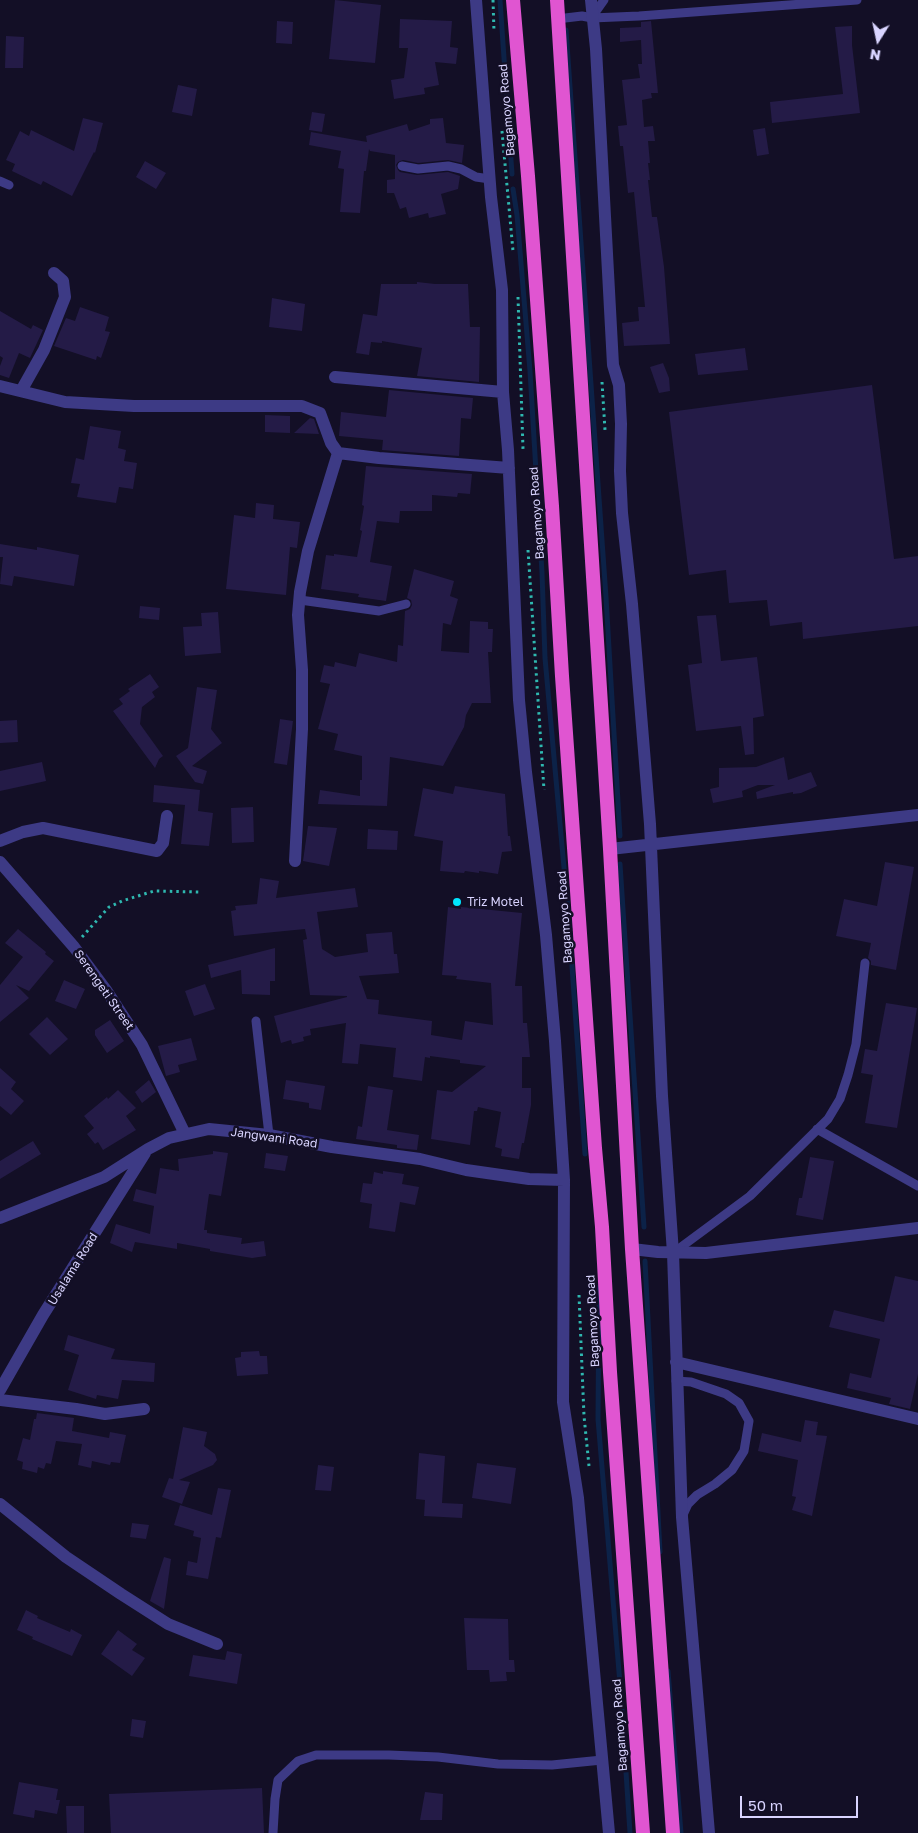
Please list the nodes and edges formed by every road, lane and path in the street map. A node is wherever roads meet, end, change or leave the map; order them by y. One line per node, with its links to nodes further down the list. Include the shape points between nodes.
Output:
1 (476, 0): 13 (street)
2 (493, 0): 10 (path)
3 (513, 0): 61 (highway, Bagamoyo Road, via 552,496)
4 (557, 0): 9 (highway)
5 (591, 0): 8 (street)
6 (604, 0): 8 (lane)
7 (857, 0): 8 (lane)
8 (592, 18): 9 (lane); 31 (street, via 597,59 613,365 619,385 622,512)
9 (557, 19): 32 (highway)
10 (494, 40)
11 (501, 122): 14 (path)
12 (402, 166): 13 (lane, via 418,169 448,166)
13 (490, 179): 20 (street, via 502,290)
14 (514, 256)
15 (54, 273): 19 (street, via 63,281 65,298 44,350)
16 (517, 294): 22 (path)
17 (334, 377): 20 (street)
18 (0, 386): 19 (street)
19 (21, 391): 21 (street, via 66,402 134,406 302,406 320,413)
20 (503, 392): 23 (street)
21 (338, 453): 23 (street); 25 (street, via 308,550)
22 (524, 458)
23 (509, 468): 43 (street, via 519,700 546,935)
24 (528, 544): 27 (path)
25 (300, 600): 26 (lane, via 379,611); 33 (street, via 302,729)
26 (406, 604)
27 (544, 794)
28 (918, 815): 31 (street)
29 (168, 816): 30 (street, via 163,843 156,851 43,828)
30 (0, 842)
31 (652, 845): 32 (street); 48 (street, via 653,923)
32 (610, 849): 47 (highway)
33 (294, 861)
34 (0, 862): 36 (street, Serengeti Street)
35 (199, 892): 36 (path, via 154,891 109,907)
36 (74, 947): 40 (street, Serengeti Street, via 142,1045)
37 (865, 963): 39 (lane, via 856,1044 848,1075 840,1099 828,1119)
38 (256, 1021): 41 (lane)
39 (817, 1129): 44 (lane); 48 (lane, via 750,1196)
40 (185, 1134): 41 (street, Jangwani Road, via 209,1129); 42 (street, Jangwani Road)
41 (269, 1135): 43 (street, Jangwani Road, via 420,1159 466,1170)
42 (148, 1149): 45 (street, Jangwani Road, via 104,1177); 51 (street, Usalama Road, via 43,1315)
43 (564, 1180): 58 (street, via 563,1402 578,1498)
44 (918, 1186)
45 (1, 1216)
46 (918, 1228): 48 (street, via 706,1253)
47 (632, 1249): 48 (street); 62 (highway)
48 (673, 1253): 49 (street)
49 (676, 1362): 50 (street); 54 (street)
50 (676, 1381): 56 (street); 56 (lane, via 691,1382 726,1394 739,1403 749,1421 744,1451 732,1470 696,1496)
51 (0, 1390)
52 (0, 1400): 53 (street, via 105,1414)
53 (144, 1409)
54 (918, 1419)
55 (0, 1504): 57 (street, via 66,1557 121,1594 168,1624)
56 (682, 1517): 63 (street)
57 (216, 1644)
58 (602, 1760): 59 (lane, via 498,1764 399,1755 316,1755 298,1761 278,1780); 60 (street)
59 (273, 1833)
60 (609, 1833)
61 (642, 1833)
62 (673, 1833)
63 (708, 1833)

